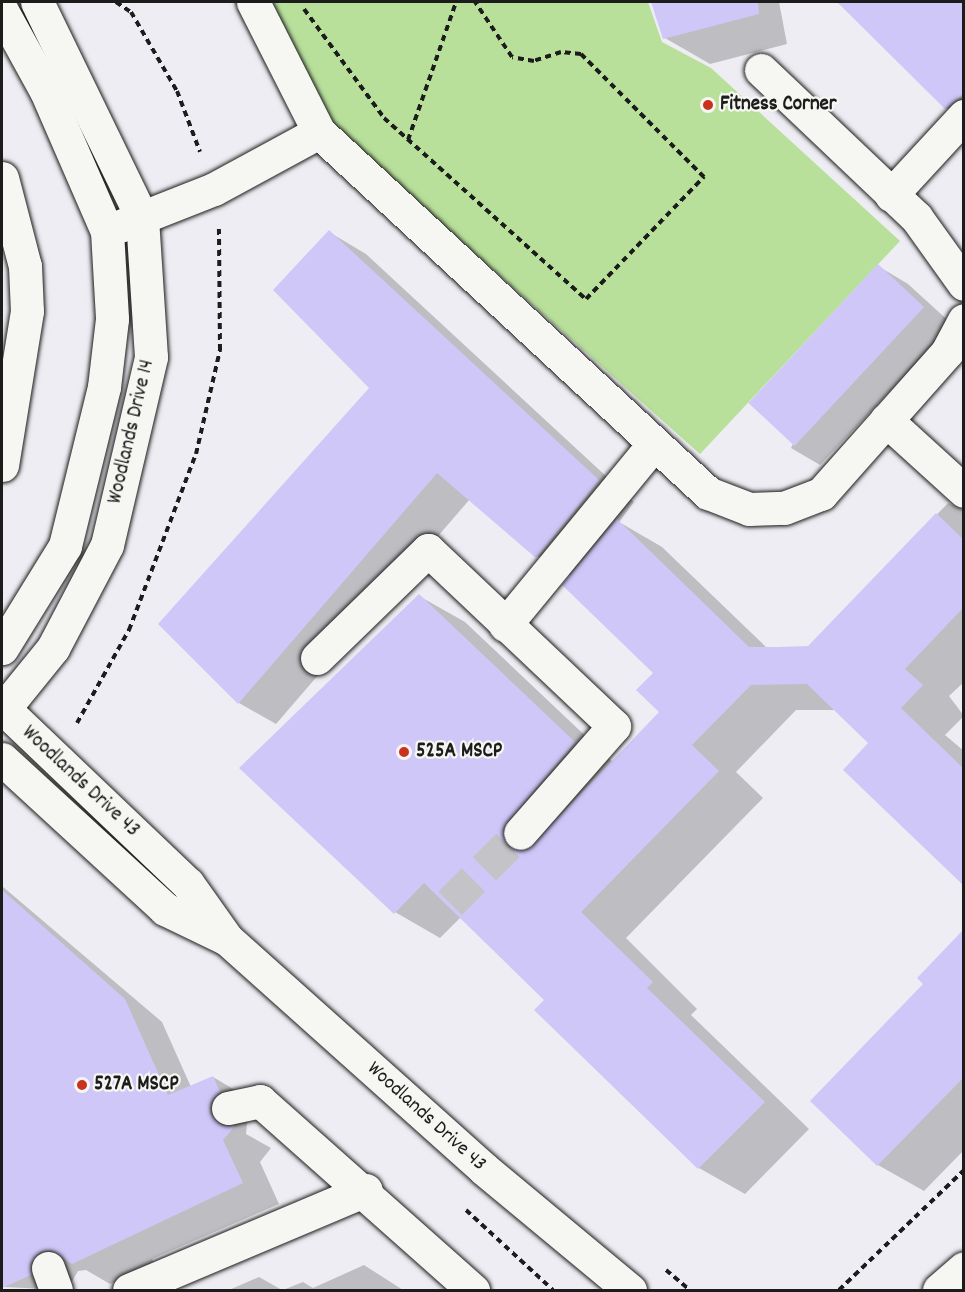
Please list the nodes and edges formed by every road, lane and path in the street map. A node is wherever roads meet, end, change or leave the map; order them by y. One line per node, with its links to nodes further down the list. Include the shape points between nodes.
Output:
1 (37, 2): 13 (street, Woodlands Drive 14)
2 (253, 2): 9 (street)
3 (299, 2): 10 (path, via 384,118)
4 (456, 2): 10 (path)
5 (476, 2): 10 (path, via 512,57 534,60 561,52 581,54 704,177 586,299)
6 (2, 11): 14 (street, Woodlands Drive 14, via 46,91)
7 (761, 70): 12 (street)
8 (963, 116): 12 (street)
9 (319, 132): 13 (street, via 214,189); 19 (street)
10 (408, 140)
11 (2, 178): 17 (street, via 25,266 26,339)
12 (891, 195): 15 (street, via 916,217)
13 (142, 218): 14 (street); 25 (street, Woodlands Drive 14, via 151,357 107,545 53,648)
14 (107, 231): 23 (street, Woodlands Drive 14, via 112,319 104,387 65,546)
15 (963, 284)
16 (963, 320): 18 (street, via 947,352)
17 (11, 360): 20 (street)
18 (886, 420): 19 (street, via 821,494 784,508 749,509 708,493); 21 (street)
19 (653, 445): 22 (street)
20 (2, 464)
21 (963, 491)
22 (505, 625): 24 (street, via 428,550); 27 (street, via 614,726)
23 (2, 648)
24 (317, 658)
25 (2, 709): 28 (street, Woodlands Drive 43, via 188,884)
26 (2, 759): 28 (street, Woodlands Drive 43, via 165,909)
27 (520, 833)
28 (227, 939): 35 (street, Woodlands Drive 43, via 484,1169)
29 (228, 1108): 31 (street, via 260,1101)
30 (963, 1170): 36 (path)
31 (366, 1190): 33 (street); 34 (street)
32 (963, 1268): 37 (street)
33 (129, 1290)
34 (472, 1290)
35 (630, 1290)
36 (839, 1290)
37 (939, 1290)

